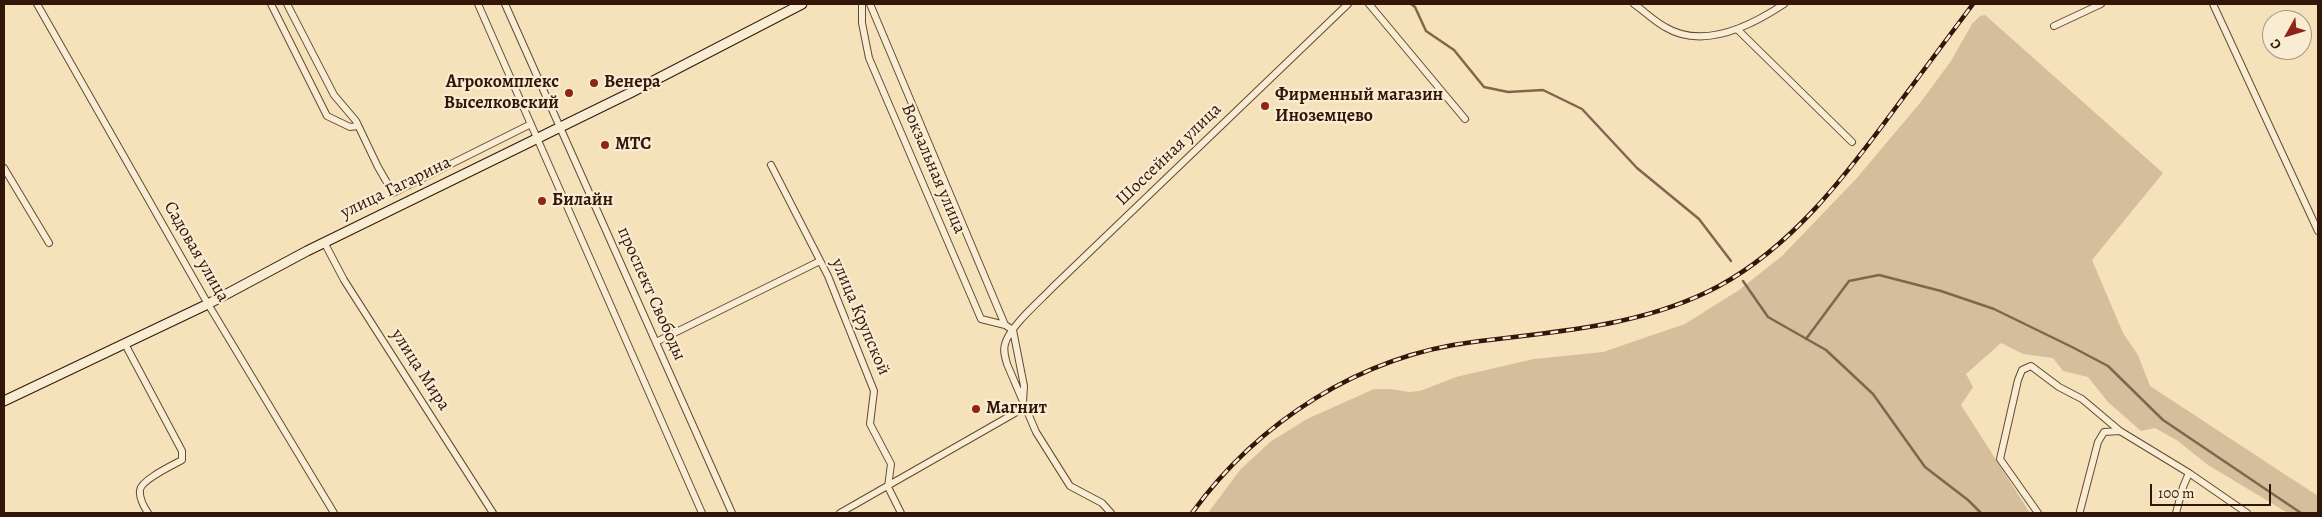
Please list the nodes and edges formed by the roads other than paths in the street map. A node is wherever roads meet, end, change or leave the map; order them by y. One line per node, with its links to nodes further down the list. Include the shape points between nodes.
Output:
1 (36, 4): 29 (street, Садовая улица)
2 (271, 4): 19 (street, via 328,116 350,127)
3 (287, 4): 19 (street, via 334,95)
4 (478, 4): 18 (street)
5 (505, 4): 20 (street, проспект Свободы)
6 (802, 4): 20 (main road, улица Гагарина)
7 (862, 4): 30 (street, Вокзальная улица, via 869,58 981,319)
8 (870, 4): 30 (street, Вокзальная улица)
9 (1348, 4): 31 (street, Шоссейная улица, via 1053,287)
10 (1369, 4): 17 (street)
11 (1634, 4): 16 (street, via 1666,28 1696,38)
12 (1784, 4): 16 (street)
13 (2101, 4): 15 (street)
14 (2213, 4): 25 (street)
15 (2054, 26)
16 (1737, 29): 22 (street)
17 (1465, 120)
18 (532, 124): 19 (street, via 393,193); 21 (street)
19 (358, 126)
20 (560, 126): 21 (main road, улица Гагарина); 32 (street, проспект Свободы)
21 (537, 137): 26 (main road, улица Гагарина); 43 (street)
22 (1852, 142)
23 (771, 165): 28 (street, улица Крупской)
24 (4, 168): 27 (street)
25 (2318, 232)
26 (324, 242): 29 (main road, улица Гагарина); 42 (street, улица Мира, via 344,280)
27 (49, 243)
28 (820, 261): 32 (street); 38 (street, улица Крупской, via 874,391 870,424 891,464)
29 (208, 304): 33 (main road, улица Гагарина); 41 (street, Садовая улица)
30 (1005, 324): 31 (street, Вокзальная улица)
31 (1013, 330): 35 (street, via 1024,386); 35 (street, via 1004,352)
32 (656, 342): 44 (street, проспект Свободы)
33 (125, 344): 34 (main road, улица Гагарина); 40 (street, via 182,451 182,460 143,483 140,491 142,503)
34 (4, 401)
35 (1023, 405): 38 (street, via 1015,413); 47 (street, via 1070,486 1102,503)
36 (2120, 430): 37 (street); 39 (street, via 2104,432 2098,442); 48 (street, via 2082,399 2059,387 2032,366 2022,370 2000,459)
37 (2189, 473): 49 (street); 50 (street)
38 (888, 487): 45 (street); 46 (street)
39 (2080, 511)
40 (148, 513)
41 (334, 513)
42 (493, 513)
43 (702, 513)
44 (732, 513)
45 (840, 513)
46 (901, 513)
47 (1111, 513)
48 (2038, 513)
49 (2176, 513)
50 (2246, 513)

